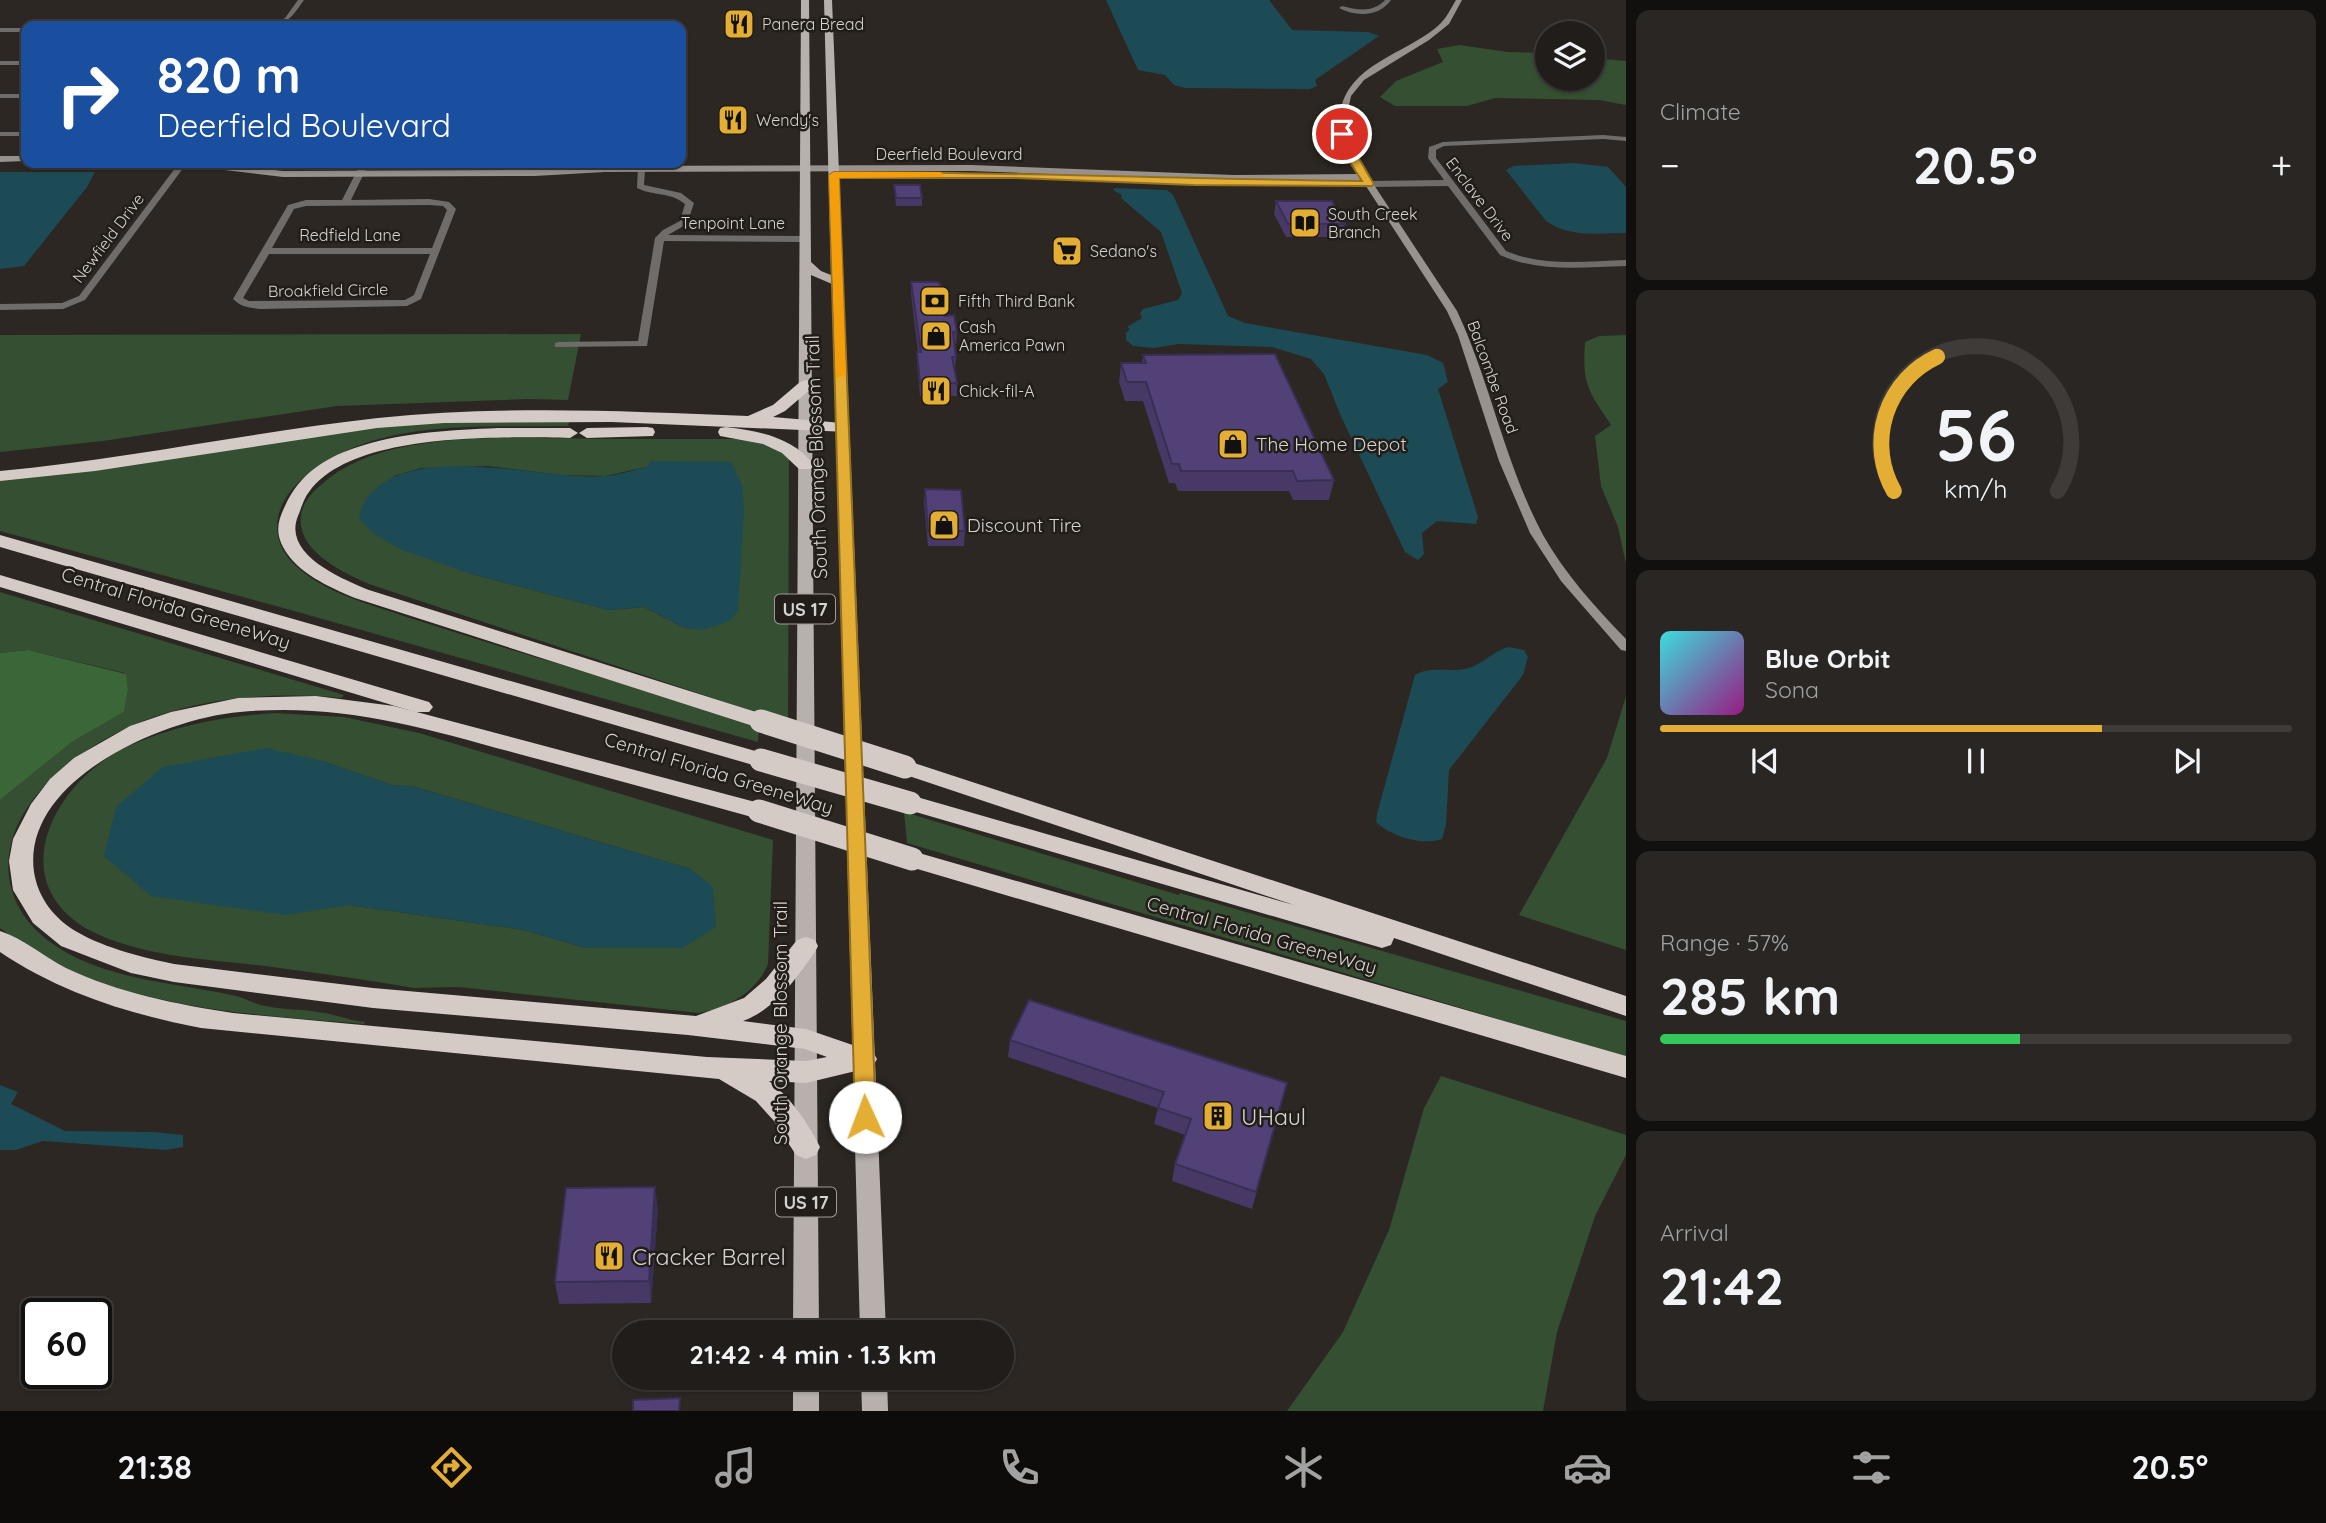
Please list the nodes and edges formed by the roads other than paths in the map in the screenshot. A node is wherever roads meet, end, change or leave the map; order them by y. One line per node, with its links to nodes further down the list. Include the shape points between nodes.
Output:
1 (301, 0): 7 (street)
2 (805, 0): 10 (main road, South Orange Blossom Trail / US 17)
3 (828, 0): 11 (main road, South Orange Blossom Trail / US 17)
4 (1388, 0): 6 (street, via 1371,11)
5 (1459, 0): 29 (street, Balcombe Road, via 1453,15 1434,33 1385,61 1350,89 1342,108 1342,134)
6 (1342, 8)
7 (282, 21)
8 (0, 30): 9 (street)
9 (21, 30)
10 (805, 34): 11 (main road); 24 (main road, South Orange Blossom Trail / US 17)
11 (821, 45): 25 (main road, South Orange Blossom Trail / US 17)
12 (21, 62): 13 (street)
13 (0, 63)
14 (0, 96): 15 (street)
15 (21, 96)
16 (0, 134): 17 (street)
17 (21, 134)
18 (1626, 139): 28 (street, Enclave Drive, via 1443,144 1432,149 1432,158)
19 (0, 159): 20 (street)
20 (21, 159)
21 (179, 168): 38 (street, Newfield Drive, via 82,298 63,306)
22 (233, 168): 27 (street, Deerfield Boulevard, via 283,174)
23 (362, 168): 27 (street)
24 (805, 172): 25 (street, Deerfield Boulevard); 26 (street, Deerfield Boulevard); 32 (main road, South Orange Blossom Trail / US 17)
25 (833, 172): 29 (street, Deerfield Boulevard, via 1014,172 1193,182); 37 (main road, South Orange Blossom Trail / US 17)
26 (640, 173): 27 (street, Deerfield Boulevard); 31 (street, via 640,186 646,190 681,194 690,203 684,222)
27 (359, 174): 30 (street)
28 (1448, 180): 29 (street); 36 (street, Enclave Drive, via 1503,253 1516,260)
29 (1367, 181): 49 (street, Balcombe Road, via 1452,311 1537,535 1592,611)
30 (345, 203): 33 (street, Broakfield Circle, via 291,207); 34 (street, Broakfield Circle, via 446,204 452,209)
31 (660, 239): 32 (street, Tenpoint Lane); 39 (street, via 643,344)
32 (805, 239): 35 (main road, South Orange Blossom Trail / US 17)
33 (265, 251): 34 (street, Redfield Lane); 34 (street, Broakfield Circle, via 238,299 246,304 407,303 418,298)
34 (435, 251)
35 (805, 263): 37 (main road); 40 (main road, South Orange Blossom Trail / US 17)
36 (1626, 263)
37 (837, 282): 43 (main road, South Orange Blossom Trail / US 17)
38 (0, 307)
39 (559, 345)
40 (806, 385): 41 (highway, via 768,414); 42 (main road, South Orange Blossom Trail / US 17)
41 (738, 420): 42 (highway); 46 (highway, via 436,418)
42 (805, 426): 43 (highway); 44 (highway); 45 (main road, South Orange Blossom Trail / US 17)
43 (842, 428): 56 (main road, South Orange Blossom Trail / US 17)
44 (721, 431): 45 (highway, via 780,444); 53 (highway, bridge, via 435,434 405,439 335,463 307,484 293,501 285,530 293,548 310,565 362,594 905,767)
45 (805, 465): 52 (main road, South Orange Blossom Trail / US 17)
46 (0, 476)
47 (0, 541): 53 (highway, Central Florida GreeneWay, bridge)
48 (0, 581): 50 (highway, Central Florida GreeneWay)
49 (1626, 647)
50 (759, 811): 54 (highway, via 429,721 357,707 274,702 171,719 101,751 58,784 25,839 21,861 25,890 42,916 70,940 140,966 373,998); 57 (highway, Central Florida GreeneWay, bridge)
51 (0, 940): 58 (highway, via 46,971 101,995 168,1013)
52 (806, 946): 54 (highway, via 778,986 760,1001 720,1020); 55 (main road, South Orange Blossom Trail / US 17)
53 (1626, 1008)
54 (688, 1025): 55 (highway)
55 (806, 1039): 56 (highway); 59 (main road, South Orange Blossom Trail / US 17)
56 (863, 1059): 59 (highway); 62 (main road, South Orange Blossom Trail / US 17)
57 (1626, 1067)
58 (707, 1068): 59 (highway); 60 (highway, via 743,1077 766,1093)
59 (806, 1072): 60 (main road, South Orange Blossom Trail / US 17)
60 (806, 1147): 61 (main road, South Orange Blossom Trail / US 17)
61 (806, 1320)
62 (873, 1320)
63 (806, 1390): 65 (main road)
64 (874, 1390): 66 (main road)
65 (806, 1411)
66 (875, 1411)

